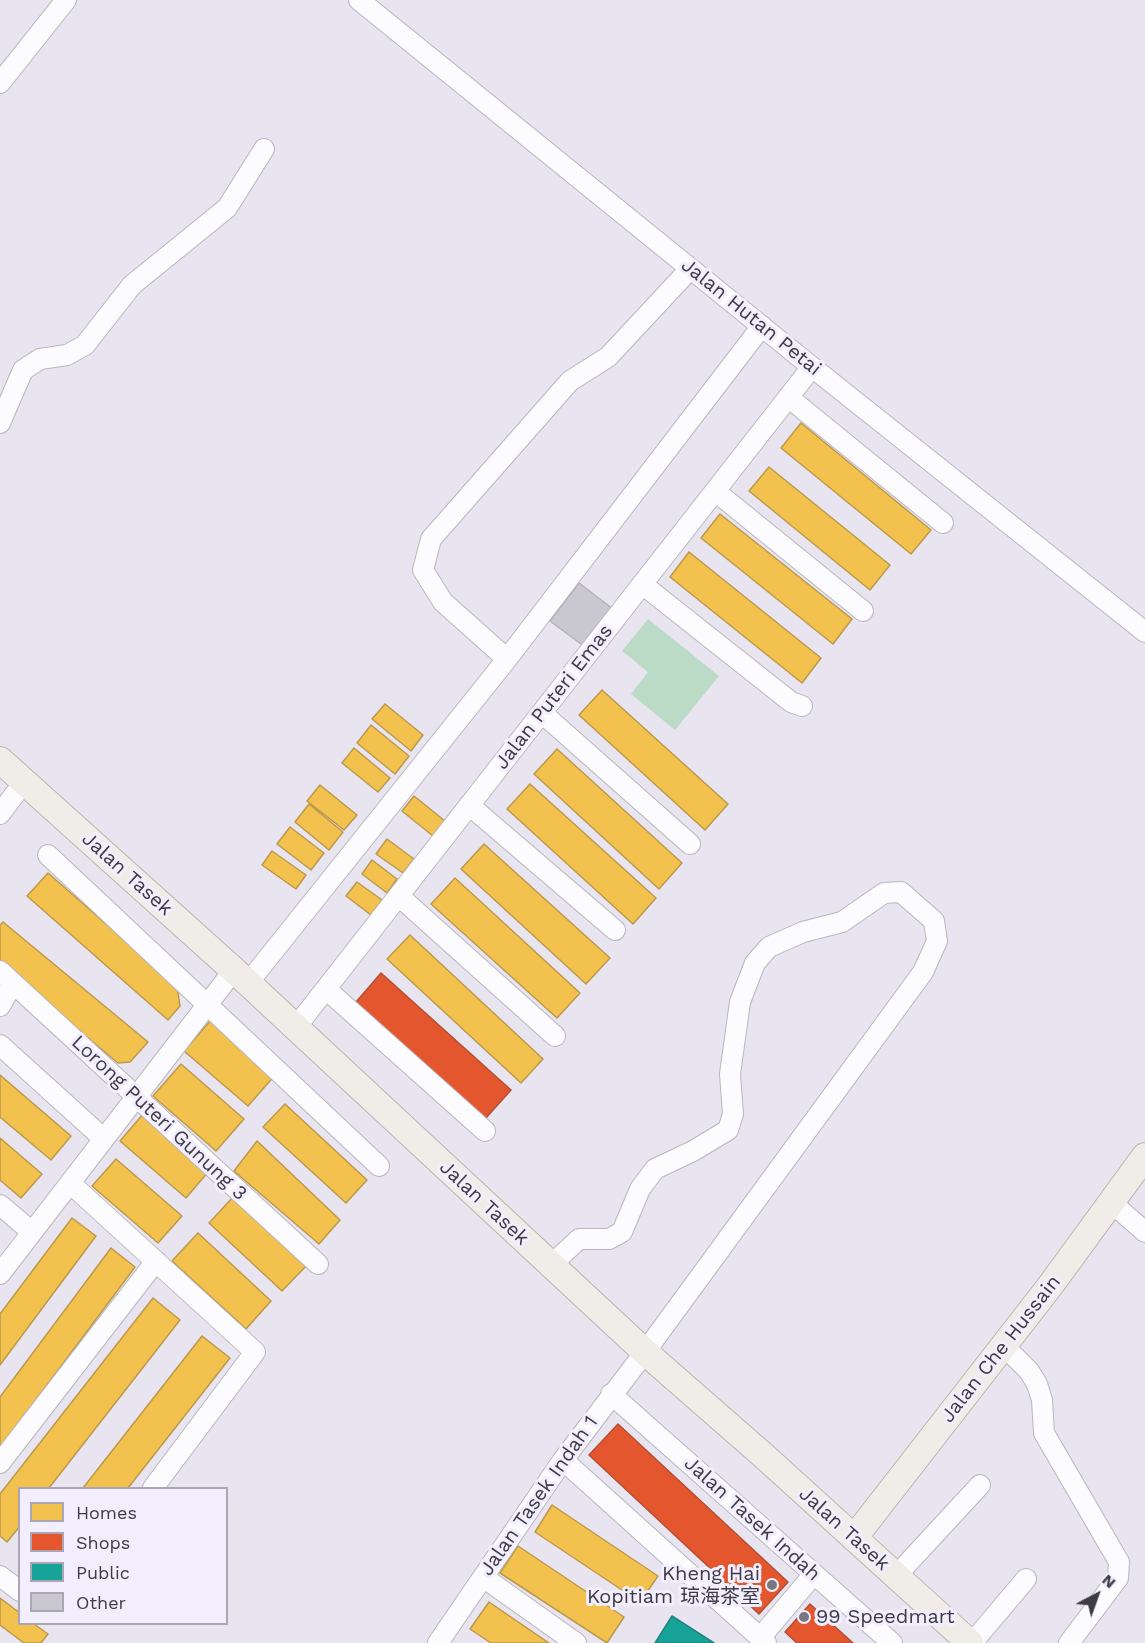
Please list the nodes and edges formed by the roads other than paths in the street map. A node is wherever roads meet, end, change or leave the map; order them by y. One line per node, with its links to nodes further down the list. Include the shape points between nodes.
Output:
1 (66, 0): 3 (street)
2 (359, 0): 5 (street, Jalan Hutan Petai)
3 (0, 83)
4 (264, 148): 9 (street, via 227,208 132,285 85,345 67,355 40,359 23,370)
5 (690, 269): 6 (street, Jalan Hutan Petai); 15 (street, via 608,357 570,381 431,539 423,570 443,602)
6 (762, 326): 7 (street, Jalan Hutan Petai); 15 (street)
7 (812, 367): 8 (street, Jalan Puteri Emas); 14 (street, Jalan Hutan Petai)
8 (788, 397): 10 (street, Jalan Puteri Emas); 11 (street)
9 (0, 423)
10 (715, 491): 12 (street, Jalan Puteri Emas); 13 (street)
11 (943, 523)
12 (642, 584): 16 (street, via 791,702); 17 (street, Jalan Puteri Emas)
13 (863, 611)
14 (1145, 632)
15 (507, 659): 27 (street)
16 (802, 706)
17 (542, 713): 20 (street, Jalan Puteri Emas); 22 (street)
18 (0, 760): 19 (main road, Jalan Tasek)
19 (24, 782): 21 (street); 27 (main road, Jalan Tasek)
20 (470, 805): 24 (street, Jalan Puteri Emas); 25 (street)
21 (0, 814)
22 (690, 844)
23 (48, 855): 29 (street, Jalan Tasek)
24 (400, 897): 28 (street, Jalan Puteri Emas); 32 (street)
25 (615, 930)
26 (6, 977): 30 (street); 34 (street, Lorong Puteri Gunung 3)
27 (241, 977): 29 (street); 31 (main road, Jalan Tasek)
28 (326, 989): 31 (street, Jalan Puteri Emas); 35 (street)
29 (207, 1005): 34 (street); 38 (street, Jalan Tasek)
30 (0, 1006)
31 (296, 1028): 46 (main road, Jalan Tasek)
32 (555, 1036)
33 (0, 1045): 36 (street)
34 (136, 1097): 36 (street); 45 (street, Lorong Puteri Gunung 3)
35 (485, 1131)
36 (104, 1139): 39 (street)
37 (1145, 1156): 40 (main road, Jalan Che Hussain)
38 (379, 1166)
39 (70, 1182): 42 (street); 44 (street)
40 (1112, 1203): 43 (street); 48 (main road, Jalan Che Hussain)
41 (0, 1205): 42 (street)
42 (32, 1232): 47 (street)
43 (1145, 1232)
44 (156, 1261): 52 (street); 54 (street, via 255,1352)
45 (318, 1264)
46 (551, 1265): 49 (main road, Jalan Tasek); 49 (street, Jalan Tasek Indah 1, via 579,1239 609,1239 622,1232 640,1190 655,1169 728,1130 733,1114 730,1074 740,1002 755,963 770,947 803,932 842,922 884,893 901,892 934,921 937,941 923,972)
47 (0, 1274)
48 (1004, 1346): 55 (main road, Jalan Che Hussain); 67 (street, via 1037,1384 1044,1433 1119,1562 1118,1578)
49 (645, 1352): 50 (street, Jalan Tasek Indah 1); 55 (main road, Jalan Tasek)
50 (611, 1394): 51 (street, Jalan Tasek Indah 1); 56 (street, Jalan Tasek Indah)
51 (563, 1460): 59 (street, Jalan Tasek Indah 1); 62 (street)
52 (0, 1463)
53 (980, 1485): 58 (street)
54 (154, 1487)
55 (854, 1538): 58 (main road, Jalan Tasek)
56 (814, 1574): 62 (street); 65 (street, Jalan Tasek Indah)
57 (0, 1576): 61 (street)
58 (896, 1576): 66 (main road, Jalan Tasek)
59 (483, 1577): 63 (street, Jalan Tasek Indah 1); 64 (street)
60 (1026, 1579): 66 (street)
61 (18, 1590)
62 (763, 1640)
63 (438, 1643)
64 (576, 1643)
65 (892, 1643)
66 (971, 1643)
67 (1069, 1643)

